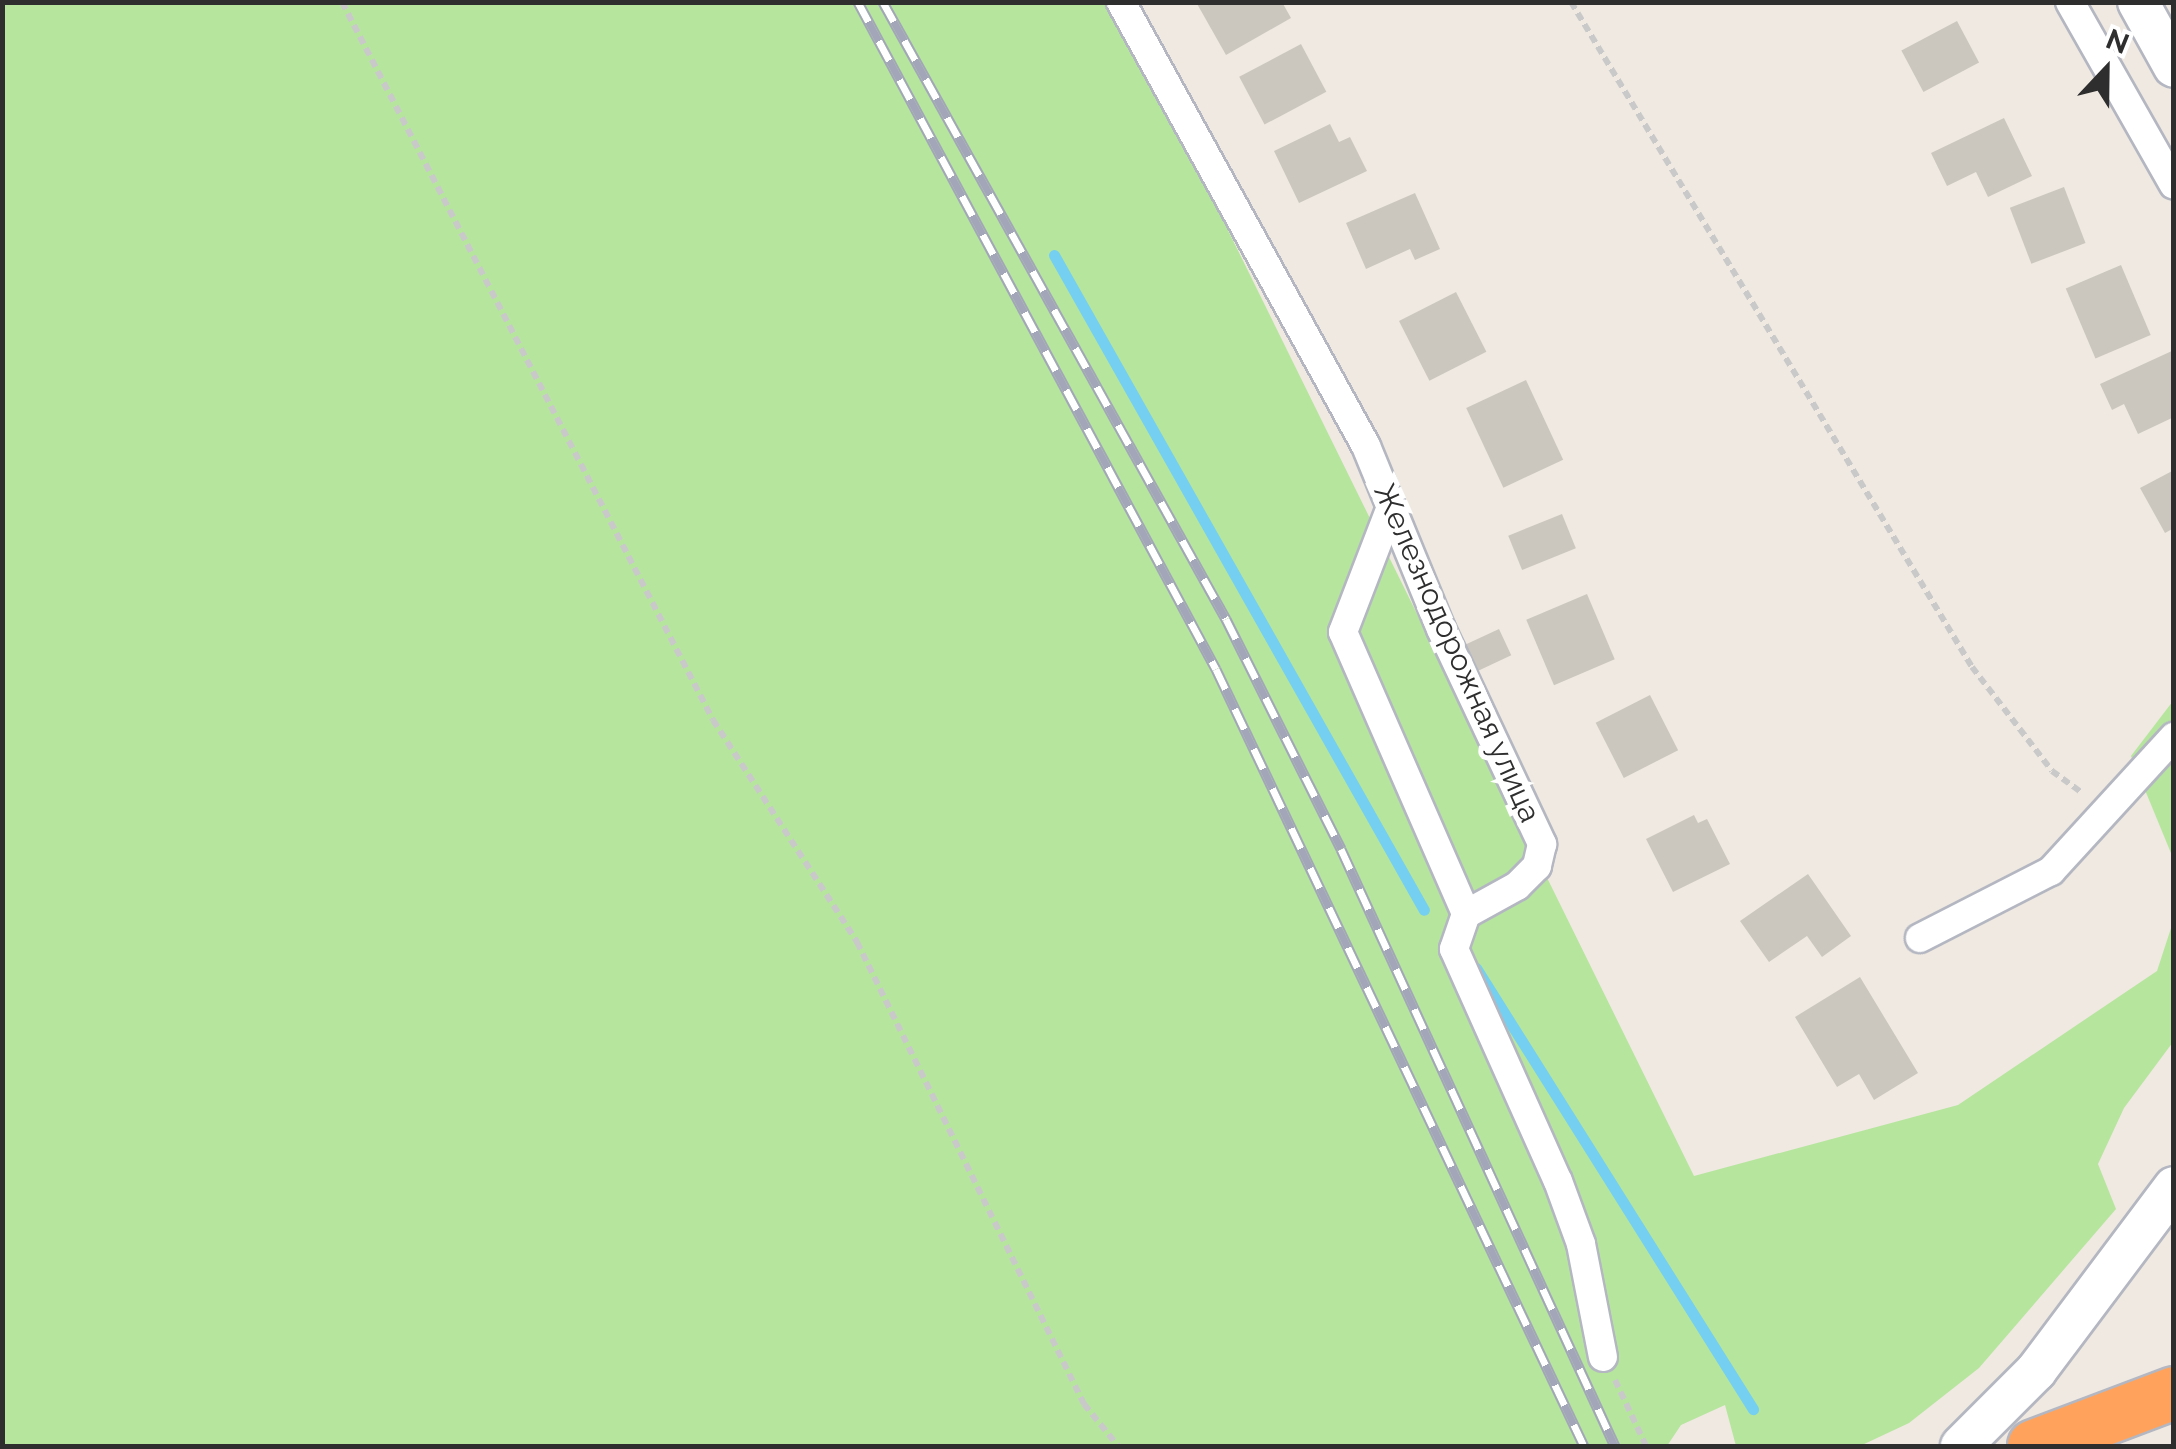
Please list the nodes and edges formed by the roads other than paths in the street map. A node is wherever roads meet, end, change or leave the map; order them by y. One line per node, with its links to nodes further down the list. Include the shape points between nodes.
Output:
1 (1121, 2): 6 (street, Железнодорожная улица, via 1275,272)
2 (2070, 2): 5 (street)
3 (2138, 2): 4 (main road)
4 (2174, 67)
5 (2174, 185)
6 (1391, 507): 8 (street, via 1343,632); 8 (street, Железнодорожная улица, via 1542,844 1537,866 1517,886)
7 (2174, 738): 9 (street, via 2051,871)
8 (1466, 914): 11 (street, via 1454,949 1581,1244)
9 (1920, 938)
10 (2174, 1187): 15 (main road, via 2036,1371)
11 (1603, 1357)
12 (2174, 1394): 13 (highway)
13 (2102, 1421): 14 (main road); 16 (highway)
14 (2174, 1422)
15 (1961, 1446)
16 (2034, 1446)

